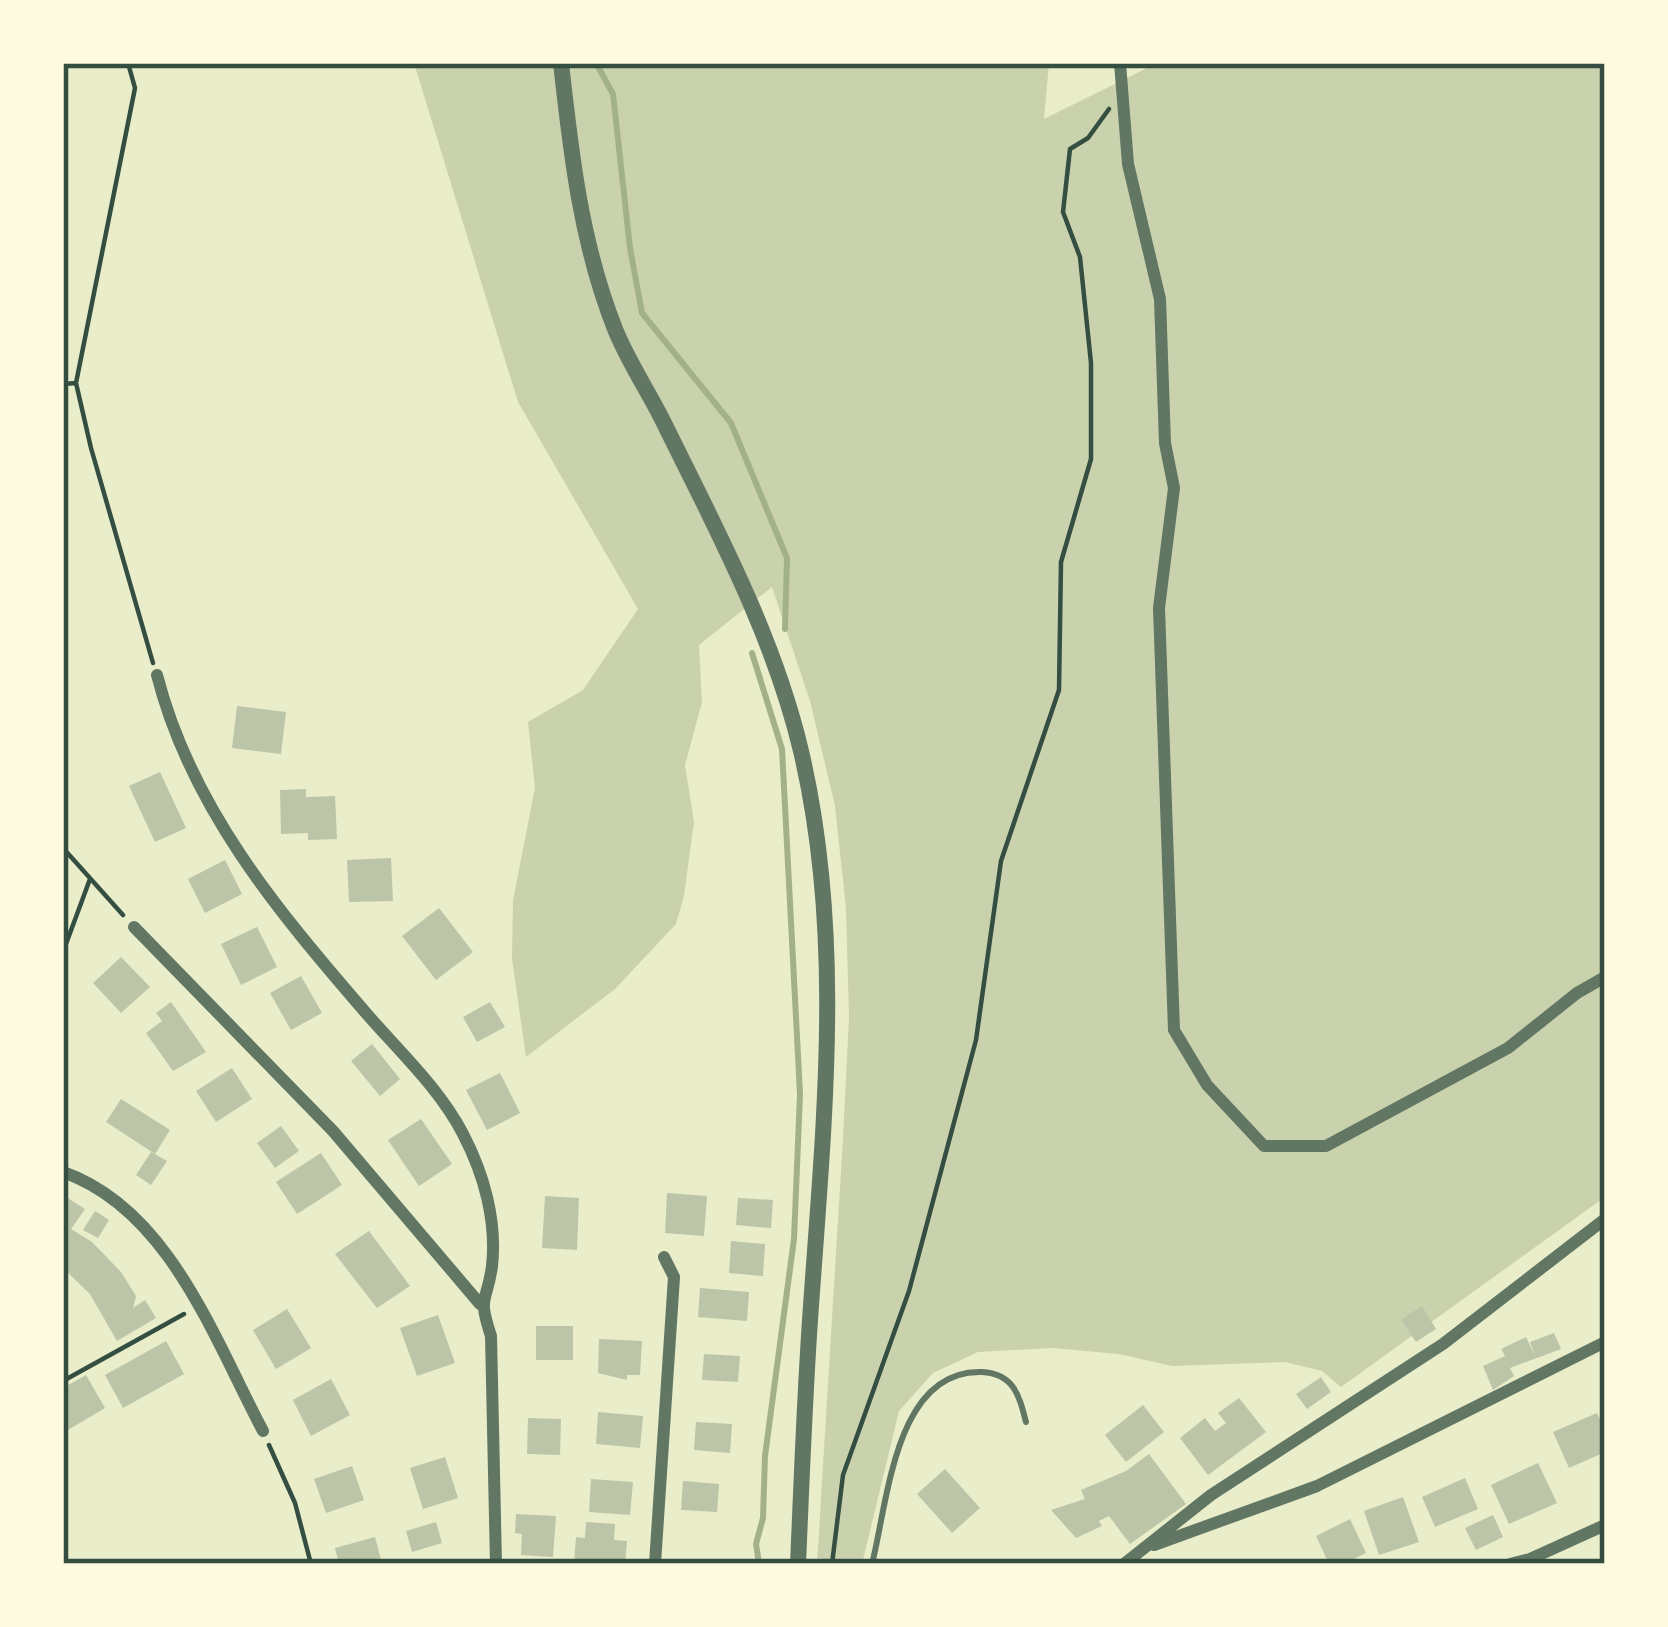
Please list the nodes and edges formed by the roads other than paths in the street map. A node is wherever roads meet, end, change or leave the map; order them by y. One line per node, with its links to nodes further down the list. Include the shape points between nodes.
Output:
1 (561, 63): 17 (street, via 591,256 616,331 756,612 818,836 828,1074)
2 (1120, 63): 5 (street, via 1128,164 1160,298 1174,488 1159,608 1174,1030 1207,1085 1264,1146 1326,1146 1508,1048)
3 (157, 675): 9 (street, via 170,726 230,841 462,1131 492,1226)
4 (134, 927): 9 (street, via 333,1131)
5 (1605, 977)
6 (63, 1172): 12 (street, via 138,1216 174,1265)
7 (1605, 1219): 14 (street, via 1444,1344 1211,1495)
8 (664, 1257): 16 (street, via 674,1277)
9 (481, 1304): 15 (street, via 491,1336)
10 (1605, 1342): 14 (street, via 1317,1486)
11 (1026, 1422): 18 (lane, via 1018,1391 985,1372 958,1374 920,1400 903,1430)
12 (262, 1431)
13 (1605, 1525): 20 (street)
14 (1147, 1548): 19 (street)
15 (496, 1564)
16 (655, 1564)
17 (798, 1564)
18 (872, 1564)
19 (1124, 1564)
20 (1510, 1564)

